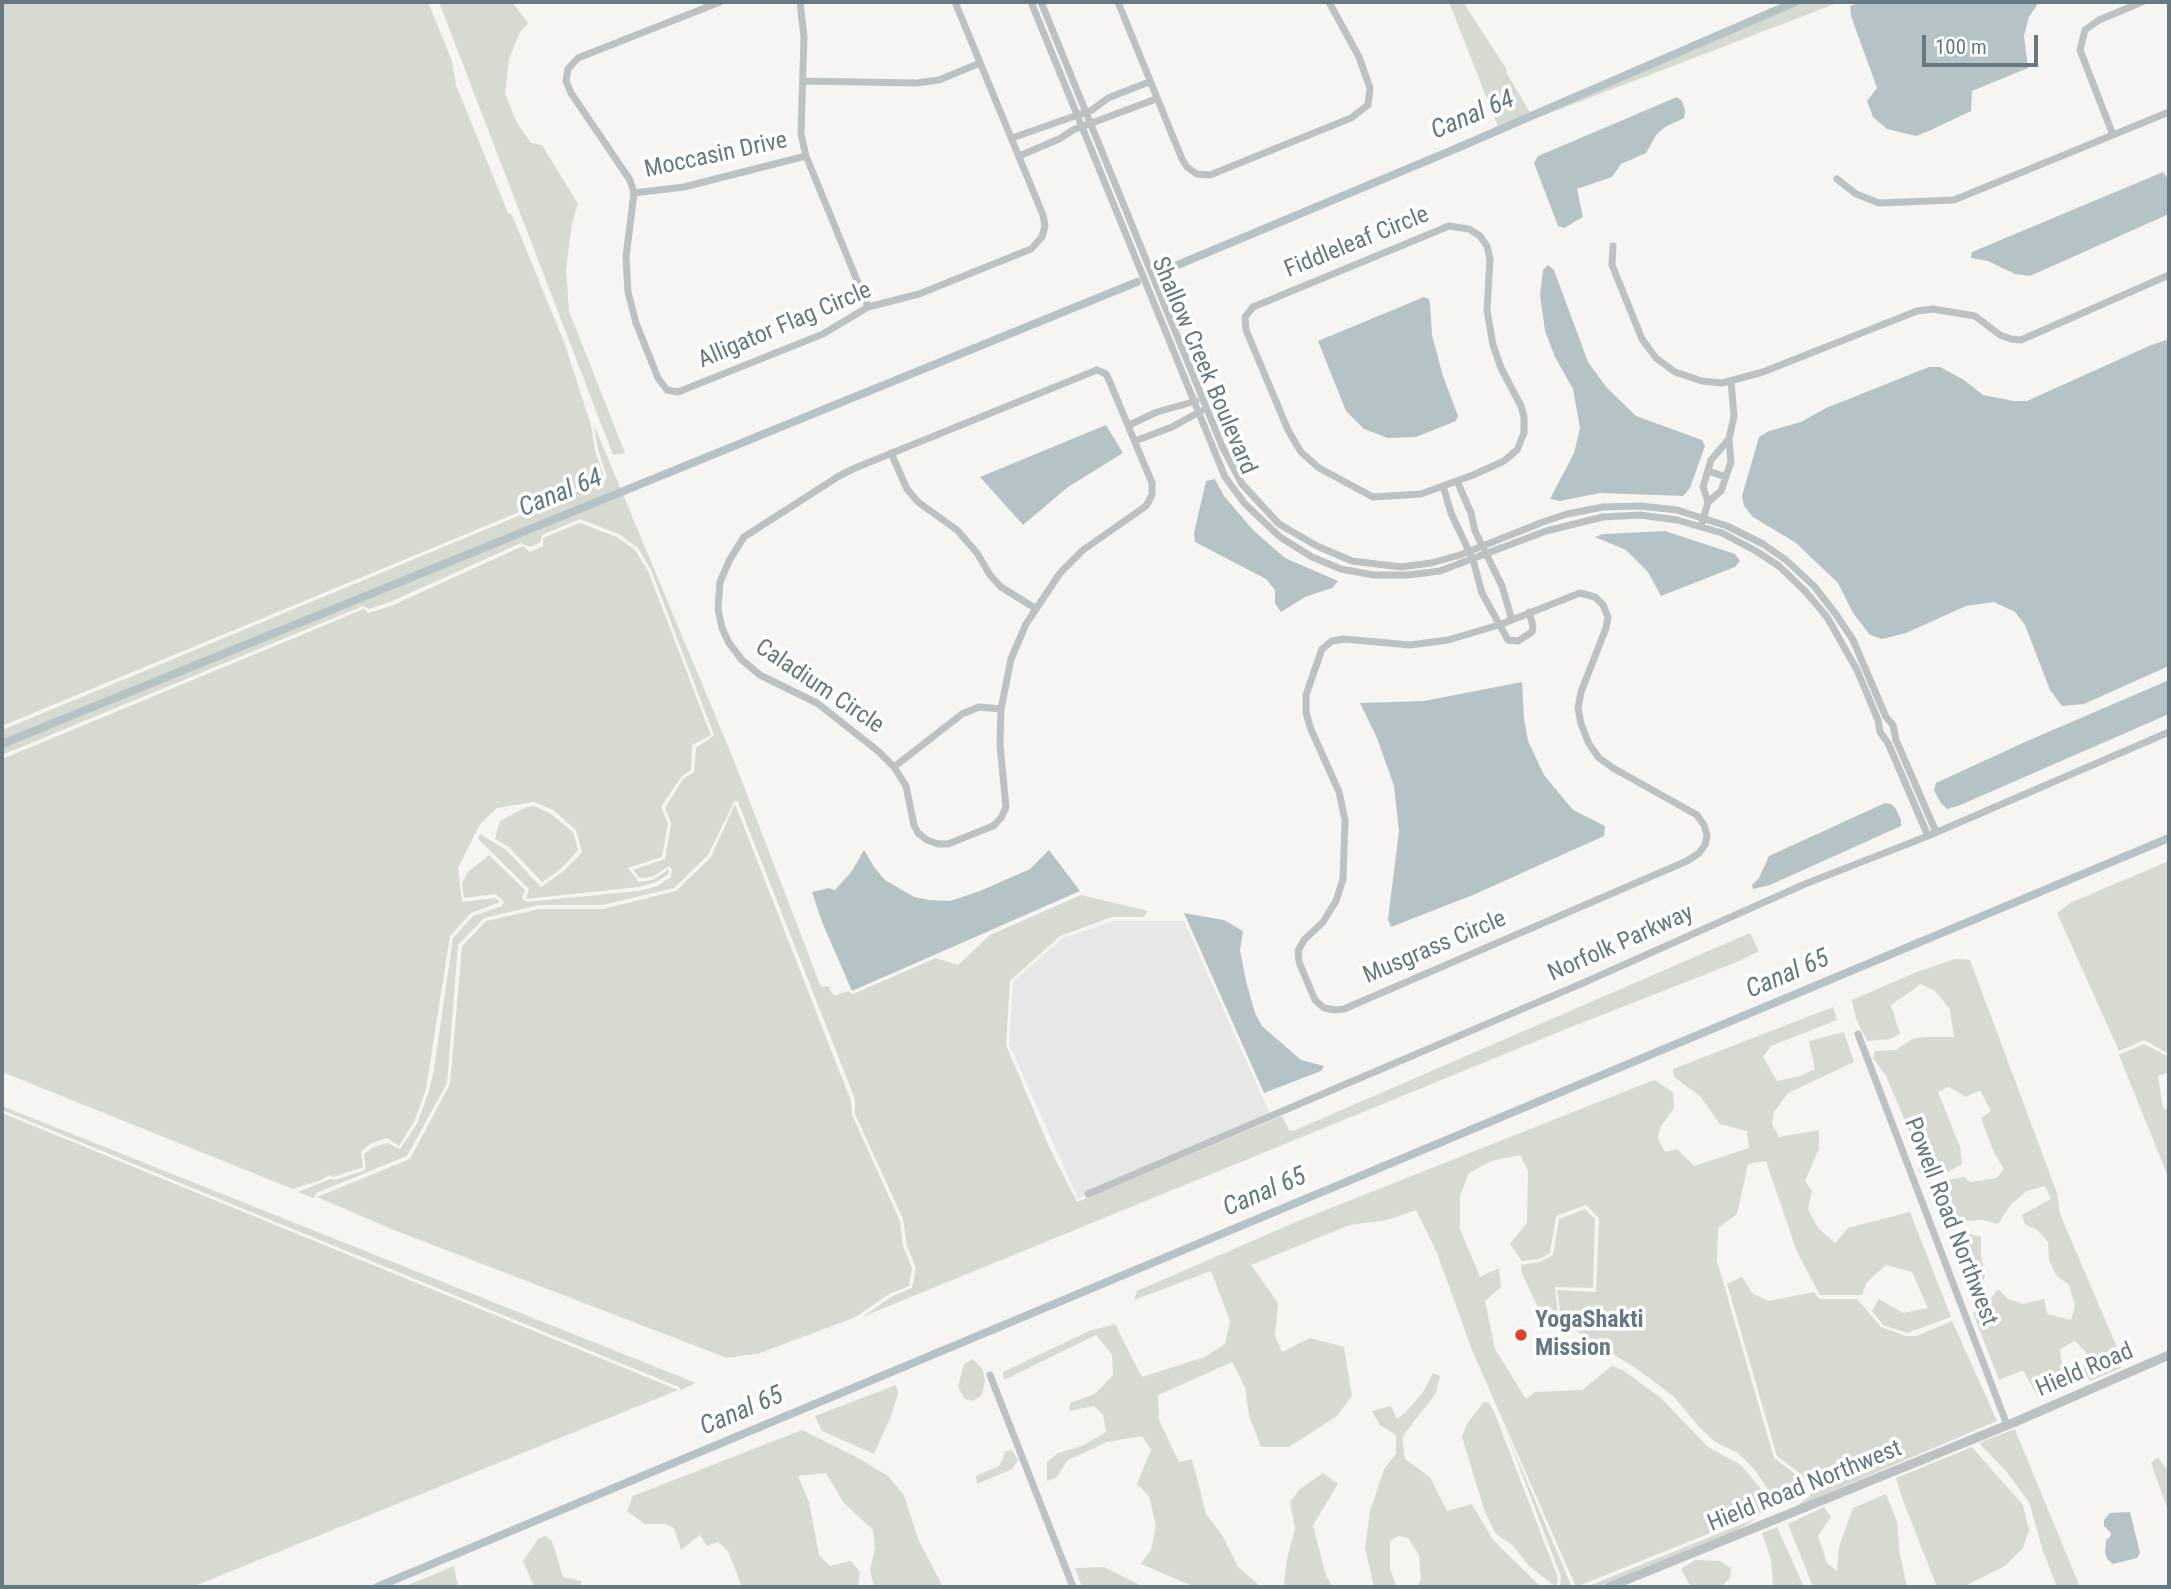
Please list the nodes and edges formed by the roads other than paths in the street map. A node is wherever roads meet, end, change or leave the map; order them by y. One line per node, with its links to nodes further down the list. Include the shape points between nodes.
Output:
1 (720, 2): 21 (street, via 578,58 568,69 571,93)
2 (800, 2): 10 (street)
3 (955, 2): 9 (street, Alligator Flag Circle)
4 (1031, 2): 14 (street, Shallow Creek Boulevard)
5 (1041, 2): 14 (street, Shallow Creek Boulevard)
6 (1118, 2): 11 (street)
7 (1329, 2): 12 (street, via 1370,88 1368,105 1352,118 1210,175 1197,174 1181,159)
8 (2142, 2): 16 (street, via 2085,30 2080,50)
9 (980, 62): 10 (street, via 939,80 916,83); 17 (street, Alligator Flag Circle)
10 (803, 81): 18 (street, via 801,134)
11 (1149, 82): 12 (street); 14 (street)
12 (1156, 99): 15 (street)
13 (2169, 112): 16 (street)
14 (1081, 114): 15 (street, Shallow Creek Boulevard); 17 (street)
15 (1086, 125): 19 (street); 26 (street, Shallow Creek Boulevard); 27 (street, Shallow Creek Boulevard)
16 (2113, 135): 20 (street, via 1954,201 1879,203 1856,194)
17 (1012, 138): 19 (street, Alligator Flag Circle)
18 (806, 156): 21 (street, Moccasin Drive, via 684,187); 24 (street)
19 (1019, 156): 24 (street, Alligator Flag Circle, via 1045,226 1031,249 919,294)
20 (1838, 179)
21 (634, 193): 24 (street, Alligator Flag Circle, via 626,257 628,292 636,323 667,390 678,392 823,334)
22 (1614, 246): 25 (street, via 1612,265 1642,339 1656,358 1675,372 1702,381)
23 (2169, 275): 25 (street, via 2021,340 2000,335 1975,316 1917,311)
24 (868, 307)
25 (1731, 381): 31 (street, via 1734,416)
26 (1203, 398): 27 (street); 28 (street, Shallow Creek Boulevard)
27 (1194, 401): 29 (street, Shallow Creek Boulevard); 30 (street)
28 (1207, 409): 29 (street); 41 (street, Shallow Creek Boulevard, via 1242,484 1279,524 1317,546 1352,561 1401,567)
29 (1198, 412): 32 (street); 41 (street, Shallow Creek Boulevard, via 1225,477 1245,504 1280,537 1312,557 1340,569 1408,575 1440,571)
30 (1129, 425): 32 (street, Caladium Circle); 33 (street, Caladium Circle, via 1110,380 1097,370)
31 (1728, 439): 34 (street); 35 (street, via 1731,462)
32 (1135, 441): 42 (street, Caladium Circle, via 1152,483 1146,506 1083,550)
33 (891, 453): 42 (street, via 906,489 918,502 957,530 1001,587); 48 (street, Caladium Circle, via 839,476 744,537 720,582 718,609 726,635 742,660 760,675 817,703)
34 (1708, 471): 35 (street); 38 (street, via 1703,487)
35 (1726, 477): 38 (street, via 1721,491)
36 (1457, 481): 37 (street, Fiddleleaf Circle); 37 (street, Fiddleleaf Circle, via 1504,461 1517,450 1524,433 1521,406 1493,345 1487,310 1490,259 1480,236 1458,226 1438,230 1253,307 1245,317 1246,330 1301,452 1319,468 1373,497 1422,494); 40 (street)
37 (1443, 486): 41 (street)
38 (1708, 502): 39 (street)
39 (1702, 523): 40 (street, Shallow Creek Boulevard, via 1640,515 1604,517); 49 (street, Shallow Creek Boulevard, via 1727,526 1763,544 1814,586 1835,612 1893,725); 50 (street, Shallow Creek Boulevard, via 1779,566 1827,617 1857,670)
40 (1484, 551): 41 (street, Shallow Creek Boulevard); 44 (street, via 1502,586)
41 (1471, 556): 45 (street, via 1482,593)
42 (1035, 608): 46 (street, Caladium Circle, via 1012,659)
43 (1529, 612): 44 (street, Musgrass Circle); 45 (street, via 1532,632 1518,641 1508,640); 45 (street, Musgrass Circle, via 1580,593 1603,605 1606,628 1578,708 1588,744 1613,768 1697,815 1707,835 1705,845 1687,861 1344,1009 1324,1008 1315,1000 1298,951 1323,922 1343,879 1345,820 1333,776 1306,712 1306,695 1322,649 1344,639 1410,645 1435,642)
44 (1512, 620): 45 (street, Musgrass Circle)
45 (1499, 625)
46 (1001, 709): 48 (street, via 979,707 962,714); 48 (street, Caladium Circle, via 1006,807 993,825 948,844 927,841 914,825 906,786)
47 (2169, 732): 49 (street, Norfolk Parkway)
48 (894, 767)
49 (1936, 832): 50 (street, Norfolk Parkway)
50 (1928, 836): 52 (street, Norfolk Parkway, via 1805,884)
51 (1858, 1034): 55 (street, Powell Road Northwest)
52 (1088, 1194)
53 (2169, 1355): 55 (street, Hield Road)
54 (990, 1375): 56 (street)
55 (2011, 1423): 57 (street, Hield Road Northwest)
56 (1073, 1587)
57 (1609, 1587)

